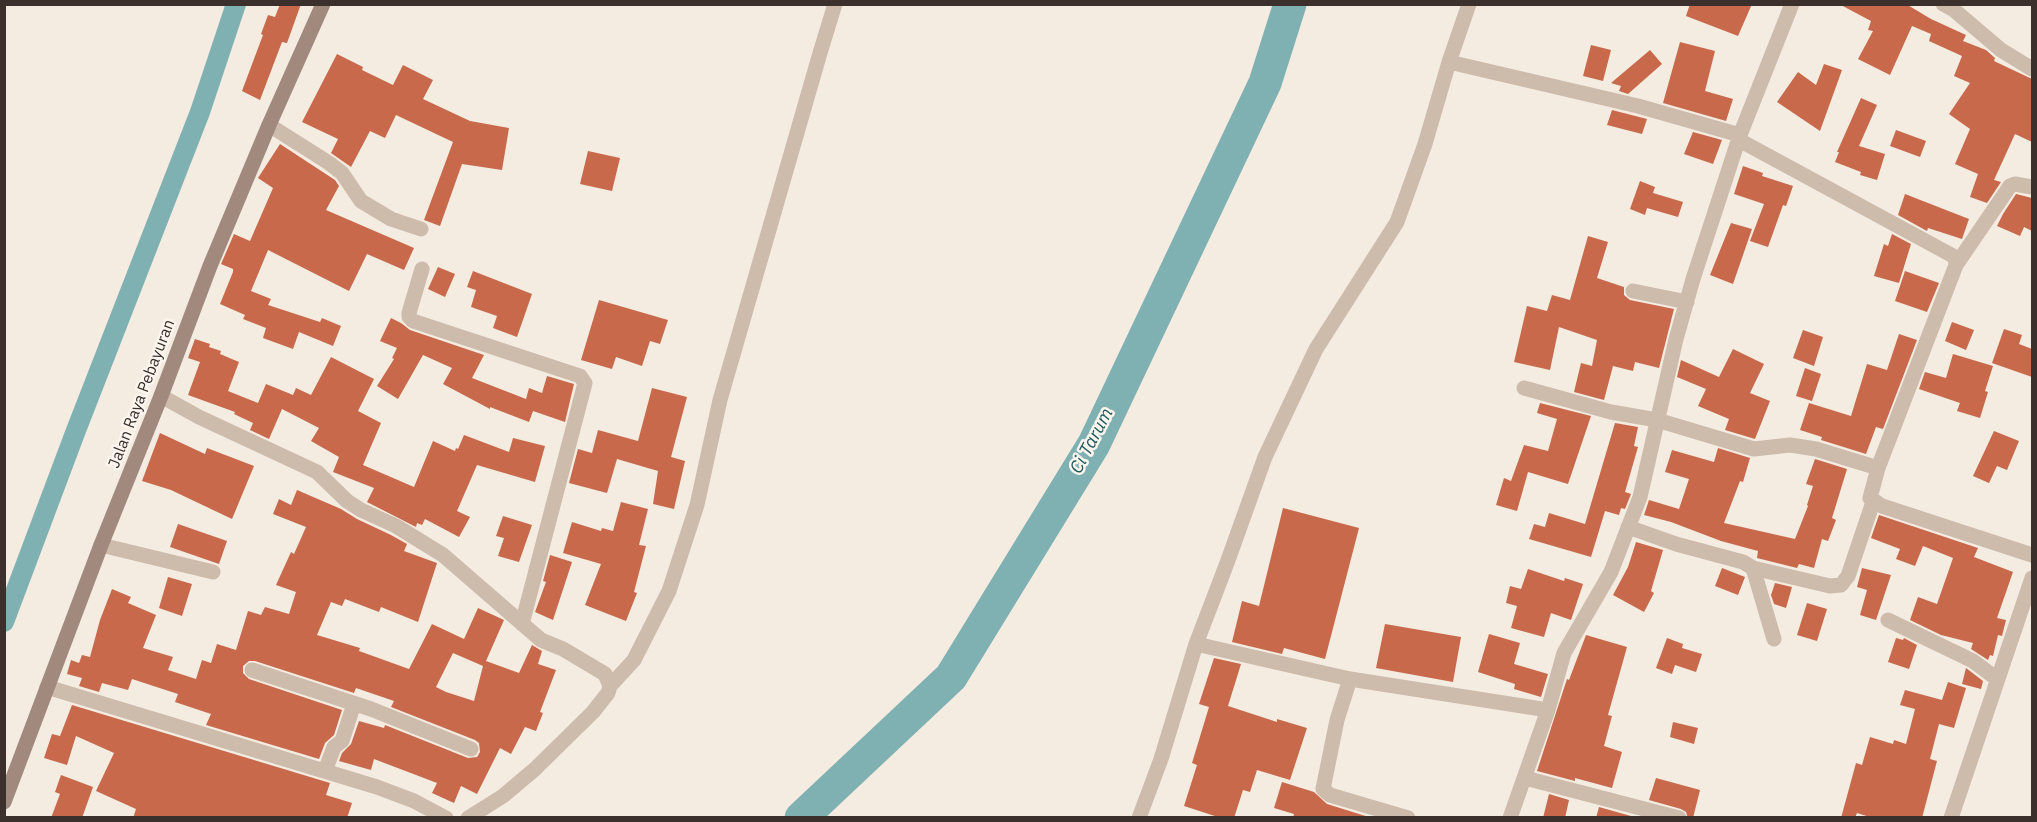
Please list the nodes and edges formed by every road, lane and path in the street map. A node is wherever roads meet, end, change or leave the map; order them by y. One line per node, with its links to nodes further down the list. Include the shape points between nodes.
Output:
1 (323, 4): 8 (main road, Jalan Raya Pebayuran)
2 (835, 4): 34 (street, via 720,399 697,505 669,591 634,660)
3 (1470, 4): 6 (street)
4 (1792, 4): 9 (street)
5 (1943, 5): 7 (street)
6 (1449, 62): 9 (street, via 1638,106); 30 (street, via 1397,222 1316,349 1299,384 1265,457)
7 (2032, 69)
8 (269, 125): 11 (street, via 342,173 361,201 391,219); 17 (main road, Jalan Raya Pebayuran)
9 (1740, 137): 12 (street, via 1950,253); 15 (street)
10 (2032, 188): 12 (street, via 2010,186)
11 (421, 229)
12 (1956, 265): 19 (street)
13 (422, 269): 28 (street, via 409,313 413,321 579,376 585,383)
14 (1633, 291): 15 (street)
15 (1687, 302): 18 (street)
16 (1524, 388): 18 (street)
17 (161, 396): 22 (main road, Jalan Raya Pebayuran); 28 (street, via 317,472 347,501 443,555)
18 (1657, 420): 19 (street, via 1754,449 1807,447); 21 (street, via 1640,497)
19 (1878, 468): 20 (street, via 1870,495)
20 (1874, 502): 23 (street); 24 (street, via 1848,576 1841,585 1830,586)
21 (1628, 527): 24 (street); 37 (street, via 1611,572 1563,653)
22 (101, 544): 25 (street); 35 (main road, Jalan Raya Pebayuran)
23 (2032, 555)
24 (1753, 568): 29 (street)
25 (213, 572)
26 (2032, 578): 33 (street)
27 (1888, 620): 33 (street, via 1973,662)
28 (522, 624): 34 (street, via 541,640 603,671)
29 (1774, 639)
30 (1196, 644): 32 (street); 44 (street)
31 (252, 670): 36 (street)
32 (1350, 679): 37 (street); 45 (street, via 1323,789 1330,795)
33 (1997, 679): 48 (street)
34 (610, 686): 43 (street, via 593,712 535,769)
35 (48, 687): 39 (street); 41 (main road, Jalan Raya Pebayuran)
36 (354, 704): 38 (street); 39 (street, via 342,741 334,747)
37 (1548, 710): 40 (street)
38 (471, 749)
39 (326, 771): 42 (street, via 405,797)
40 (1525, 778): 46 (street); 47 (street)
41 (4, 802)
42 (446, 818)
43 (468, 818)
44 (1139, 818)
45 (1408, 818)
46 (1510, 818)
47 (1679, 818)
48 (1951, 818)

